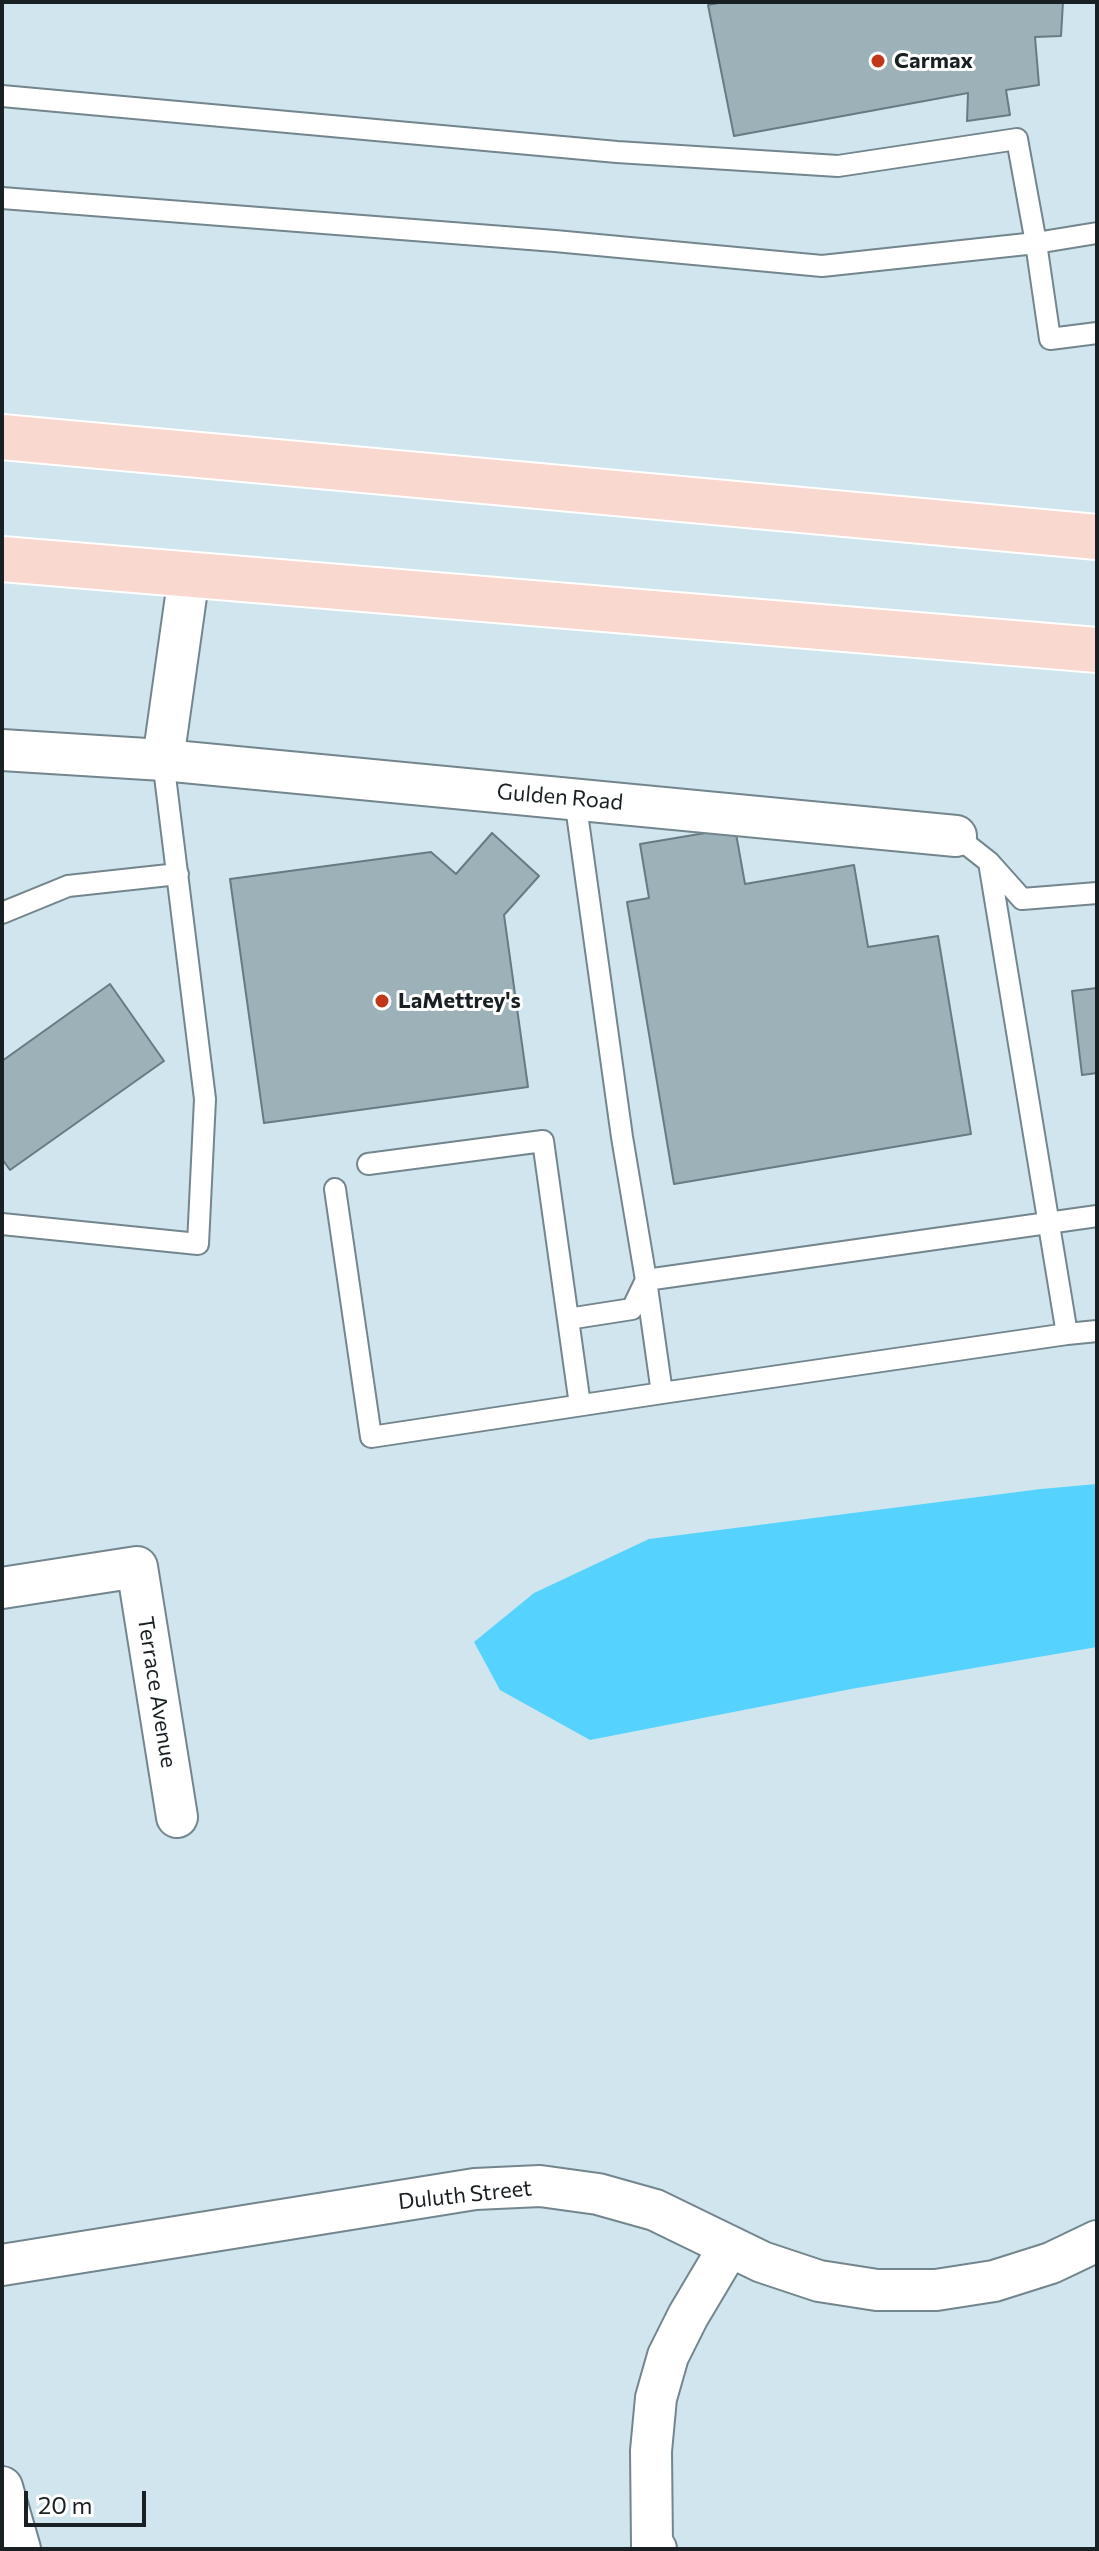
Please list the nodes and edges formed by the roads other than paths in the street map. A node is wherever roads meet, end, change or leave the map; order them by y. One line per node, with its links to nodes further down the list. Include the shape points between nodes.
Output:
1 (2, 96): 4 (lane, via 617,152 838,166 1017,139)
2 (2, 198): 4 (lane, via 822,266)
3 (1097, 233): 4 (lane)
4 (1036, 243): 5 (lane, via 1050,339)
5 (1097, 333)
6 (2, 437): 7 (main road)
7 (1097, 537)
8 (2, 559): 9 (main road)
9 (189, 575): 10 (main road); 12 (street)
10 (1097, 650)
11 (2, 750): 12 (street, Gulden Road)
12 (163, 760): 13 (street, Gulden Road); 16 (lane)
13 (575, 799): 14 (street, Gulden Road); 24 (lane)
14 (956, 836): 15 (lane)
15 (989, 862): 17 (lane, via 1022,899); 22 (lane)
16 (178, 874): 18 (lane, via 68,886); 23 (lane, via 205,1099 198,1244)
17 (1097, 893)
18 (2, 913)
19 (368, 1164): 25 (lane, via 543,1141)
20 (335, 1189): 29 (lane, via 371,1437)
21 (1097, 1216): 22 (lane)
22 (1050, 1222): 24 (lane); 27 (lane)
23 (2, 1224)
24 (646, 1280): 25 (lane, via 632,1309); 28 (lane)
25 (568, 1319): 29 (lane)
26 (1097, 1331): 27 (lane)
27 (1067, 1334): 28 (lane)
28 (662, 1393): 29 (lane)
29 (580, 1405)
30 (2, 1588): 31 (street, Terrace Avenue, via 137,1567)
31 (177, 1817)
32 (1097, 2241): 33 (street, Duluth Street, via 994,2281 936,2290 877,2290 819,2281)
33 (729, 2247): 34 (street, Duluth Street, via 655,2210 598,2194 540,2186 475,2189); 37 (street, via 668,2356 656,2398 651,2451)
34 (2, 2265)
35 (2, 2487): 36 (street)
36 (20, 2549)
37 (656, 2549)

